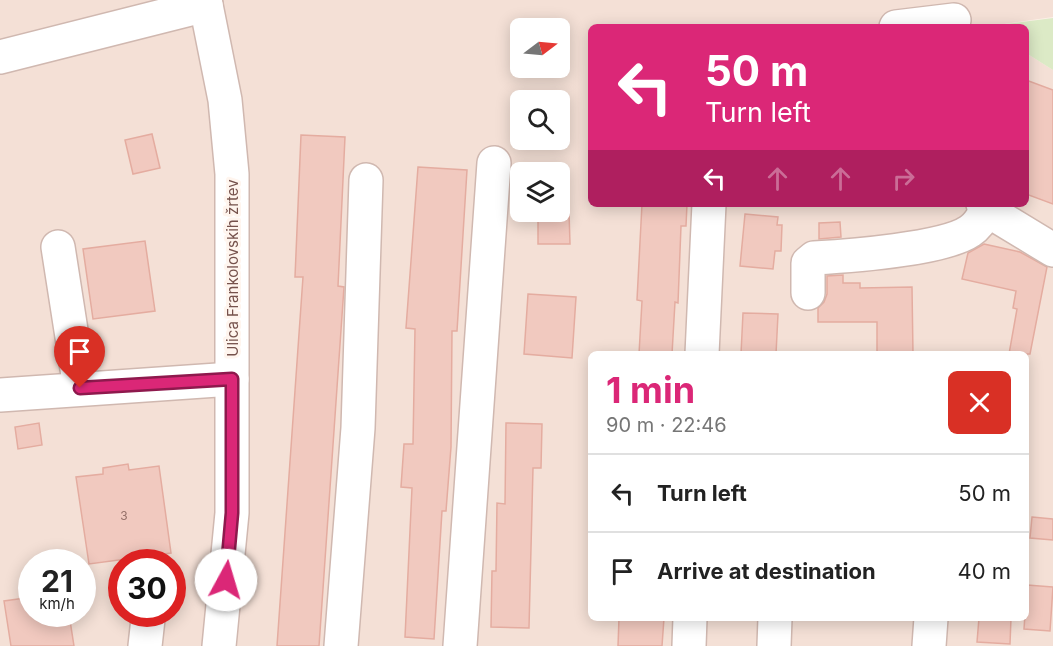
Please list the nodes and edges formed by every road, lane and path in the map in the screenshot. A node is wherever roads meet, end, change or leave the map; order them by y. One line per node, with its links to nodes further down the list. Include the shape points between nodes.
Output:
1 (205, 3): 4 (street); 13 (street, Ulica Frankolovskih žrtev, via 225,100 232,174)
2 (955, 16): 3 (street)
3 (912, 24)
4 (0, 57)
5 (494, 163): 21 (street)
6 (366, 180): 20 (street, via 358,429)
7 (709, 207): 12 (street)
8 (985, 207): 10 (street); 11 (street, via 979,224 957,238 895,250 814,258 808,263)
9 (58, 247): 14 (street)
10 (1053, 250)
11 (808, 293)
12 (702, 351)
13 (232, 379): 14 (street); 19 (street, Ulica Frankolovskih žrtev, via 232,513)
14 (80, 388): 15 (street)
15 (0, 395)
16 (690, 621): 22 (street)
17 (775, 621): 23 (street)
18 (931, 621): 24 (street)
19 (219, 646)
20 (341, 646)
21 (460, 646)
22 (689, 646)
23 (774, 646)
24 (929, 646)

